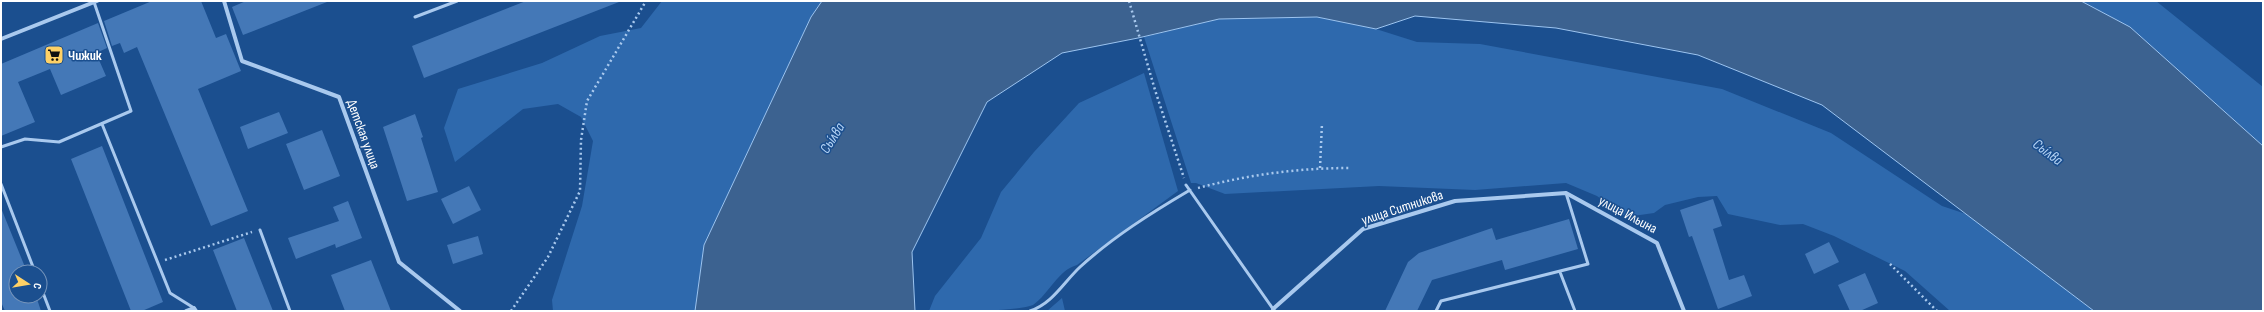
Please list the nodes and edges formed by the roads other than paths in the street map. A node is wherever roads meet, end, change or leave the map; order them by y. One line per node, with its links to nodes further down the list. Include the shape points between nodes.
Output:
1 (224, 1): 19 (street, Детская улица, via 242,61 339,97 400,262)
2 (457, 1): 4 (lane)
3 (95, 2): 5 (street); 6 (lane, via 131,111)
4 (415, 17)
5 (1, 39)
6 (102, 124): 7 (lane, via 59,142 25,139); 15 (lane, via 170,293)
7 (1, 147)
8 (1, 184): 13 (lane)
9 (1186, 185): 10 (lane)
10 (1190, 190): 16 (lane); 20 (lane, via 1142,218 1079,268 1058,293 1037,309)
11 (1566, 193): 14 (lane, via 1588,264); 16 (street, улица Ситникова, via 1455,201 1364,229); 23 (street, улица Ильина, via 1657,243)
12 (260, 230): 18 (lane)
13 (32, 264)
14 (1560, 272): 21 (lane, via 1441,301); 22 (lane)
15 (195, 309): 17 (street)
16 (1274, 310)
17 (186, 311)
18 (290, 311)
19 (460, 311)
20 (1030, 311)
21 (1436, 311)
22 (1575, 311)
23 (1684, 311)

